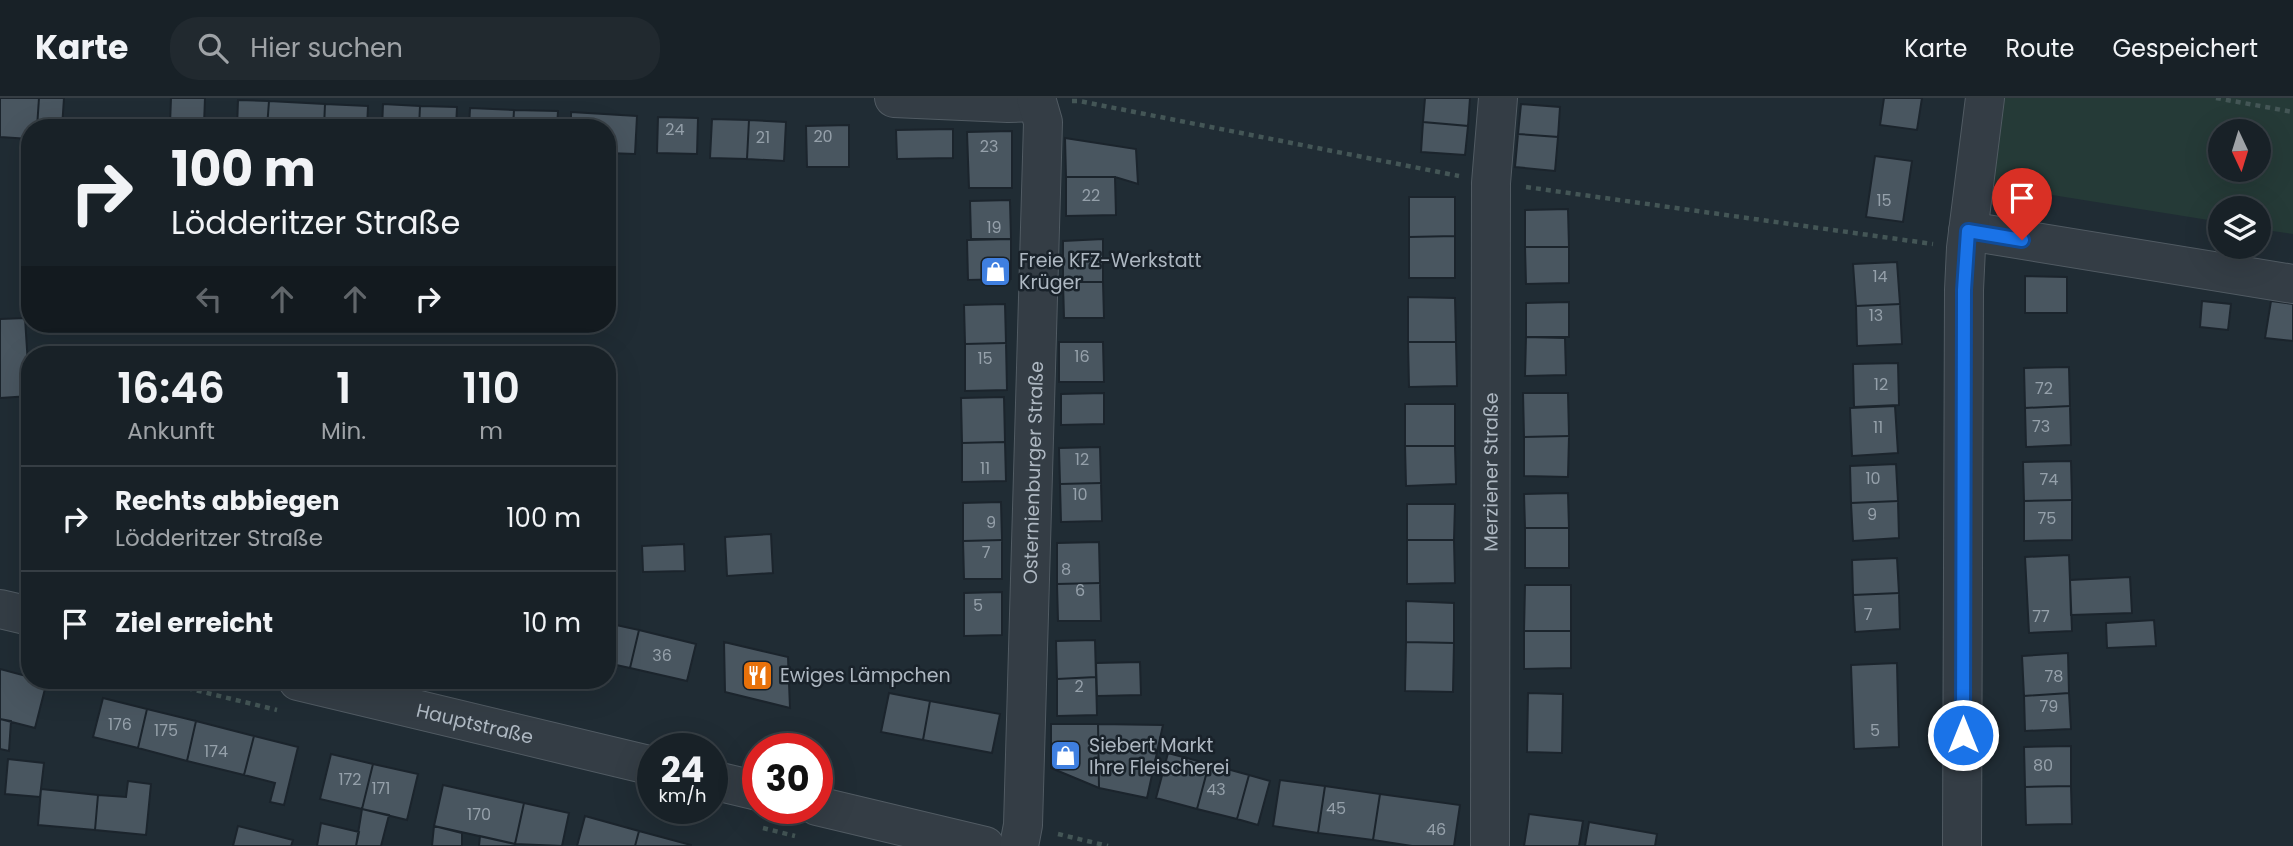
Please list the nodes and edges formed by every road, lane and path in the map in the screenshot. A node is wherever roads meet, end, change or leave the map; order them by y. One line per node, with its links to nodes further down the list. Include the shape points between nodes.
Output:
1 (894, 98): 5 (street)
2 (1498, 98): 16 (street, Merziener Straße, via 1491,183)
3 (1985, 98): 7 (street)
4 (2216, 98): 6 (path)
5 (1036, 100): 15 (street, Osternienburger Straße, via 1043,122)
6 (2293, 112)
7 (1968, 231): 8 (street); 17 (street)
8 (2293, 284)
9 (0, 609): 10 (street)
10 (21, 614)
11 (331, 689): 12 (street, Hauptstraße)
12 (637, 762)
13 (833, 810): 14 (street)
14 (985, 846)
15 (1019, 846)
16 (1490, 846)
17 (1962, 846)

